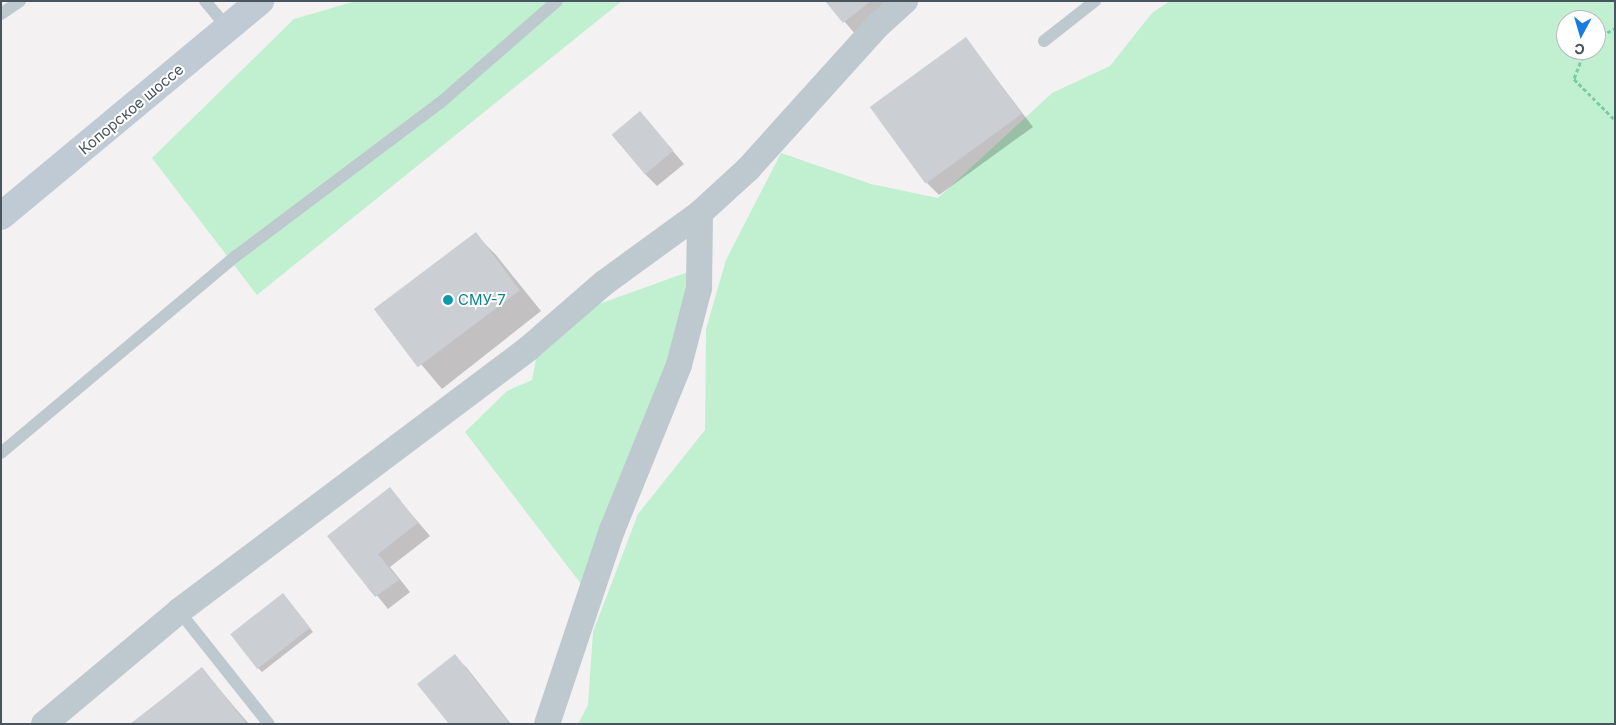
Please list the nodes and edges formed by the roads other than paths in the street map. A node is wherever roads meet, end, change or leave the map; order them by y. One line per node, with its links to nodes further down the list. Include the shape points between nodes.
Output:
1 (20, 1): 7 (lane)
2 (205, 1): 8 (lane)
3 (260, 1): 8 (main road, Копорское шоссе)
4 (558, 1): 12 (lane, via 440,103 236,256)
5 (905, 1): 10 (street, via 876,26 748,169)
6 (1095, 1): 9 (lane)
7 (1, 14)
8 (228, 28): 11 (main road, Копорское шоссе)
9 (1044, 41)
10 (700, 213): 13 (street, via 604,283 529,348); 16 (street, via 699,288 679,365 612,530)
11 (1, 216)
12 (1, 453)
13 (179, 611): 14 (street); 15 (lane)
14 (44, 724)
15 (269, 724)
16 (547, 724)

